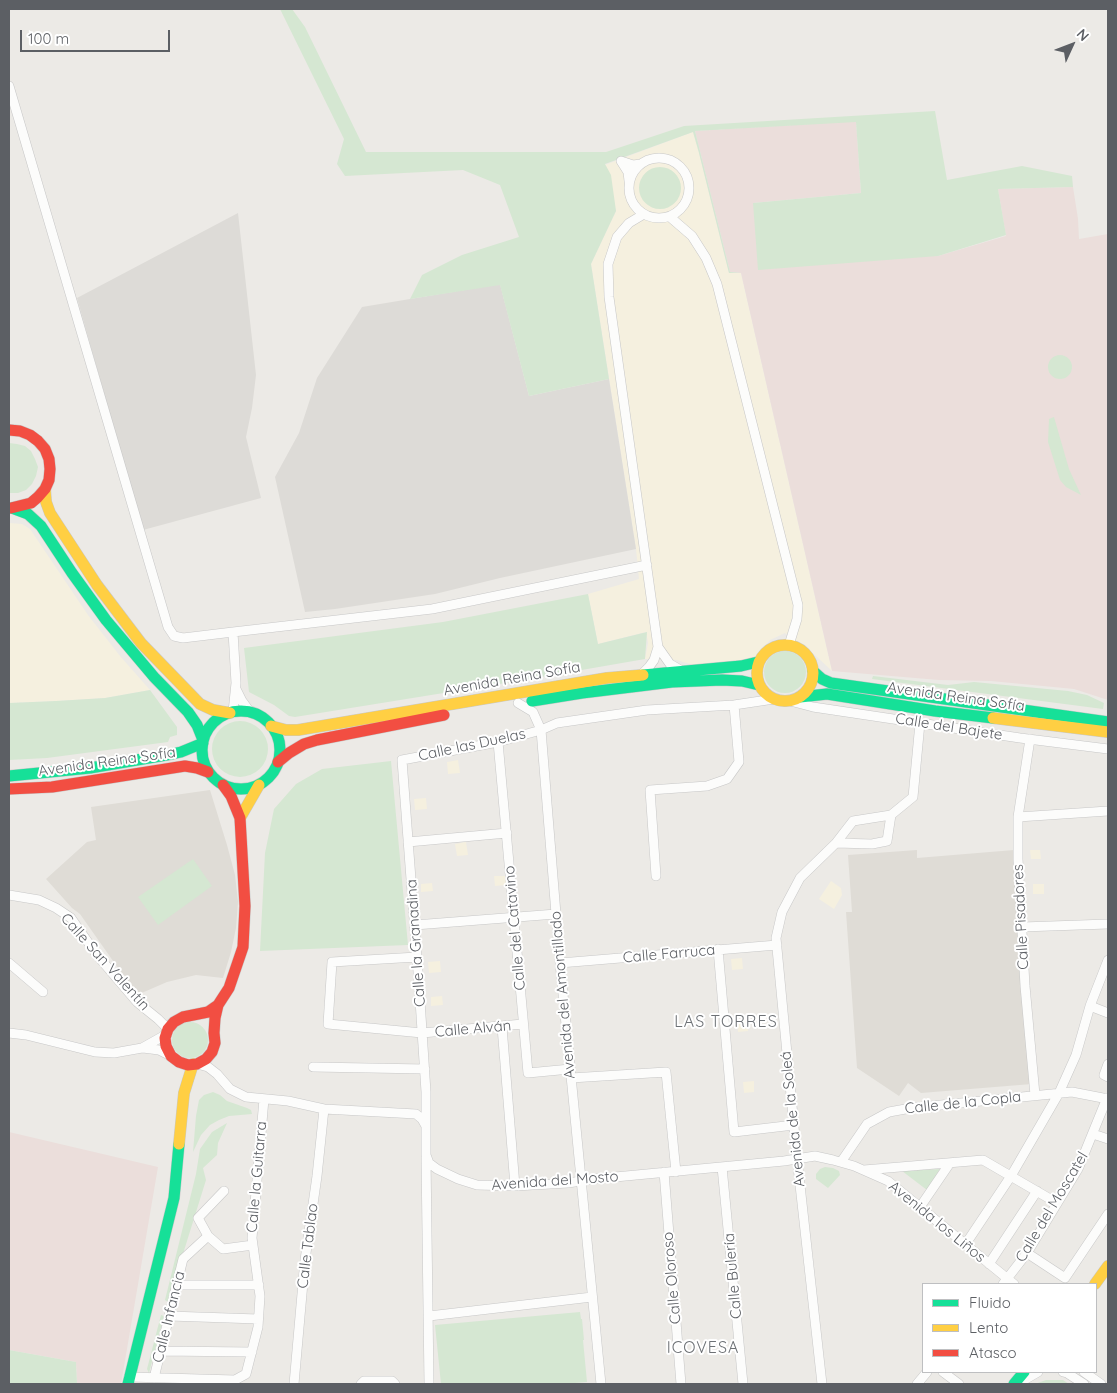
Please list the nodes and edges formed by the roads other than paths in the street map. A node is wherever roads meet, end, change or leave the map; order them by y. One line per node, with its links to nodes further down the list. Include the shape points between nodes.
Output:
1 (9, 86): 11 (street, via 168,627 174,636 183,638)
2 (641, 164): 3 (street); 3 (street, via 621,161); 5 (street, via 650,159 671,160 686,174 689,194 686,204)
3 (630, 182): 4 (street, via 632,200)
4 (644, 214): 5 (street, via 652,218); 10 (street, via 629,223 617,237 608,264 609,298)
5 (670, 217): 12 (street, via 692,236 717,284 798,605)
6 (9, 419): 7 (main road)
7 (14, 430): 8 (main road, via 30,434 45,449 50,469)
8 (44, 489): 9 (main road, via 30,503); 25 (main road, via 53,519 97,586 141,643 200,704 212,710)
9 (10, 507): 32 (main road, via 28,514 41,526 106,620 188,712)
10 (647, 565): 11 (street, via 432,609); 13 (street)
11 (233, 632): 19 (street)
12 (789, 645): 14 (main road, via 768,650); 16 (main road, via 806,654)
13 (658, 647): 15 (street, via 670,664); 17 (street, via 654,660)
14 (758, 662): 15 (main road, Avenida Reina Sofía); 18 (main road)
15 (683, 671): 17 (main road, Avenida Reina Sofía)
16 (813, 671): 21 (main road, via 810,686); 26 (main road, Avenida Reina Sofía, via 831,683)
17 (641, 675): 28 (main road, Avenida Reina Sofía, via 298,730)
18 (759, 685): 20 (main road); 22 (main road, Avenida Reina Sofía, via 722,680 672,682)
19 (236, 690): 24 (street); 25 (street)
20 (774, 699): 21 (main road); 23 (street)
21 (795, 699): 27 (street, Calle del Bajete, via 813,707); 30 (main road, Avenida Reina Sofía, via 827,694)
22 (518, 703): 29 (street, Avenida del Amontillado, via 533,712); 36 (main road, Avenida Reina Sofía, via 317,740 304,744)
23 (734, 705): 29 (street, via 647,710 558,723); 49 (street, via 740,762 727,779 707,786 650,790)
24 (250, 712): 25 (main road); 28 (main road, Avenida Reina Sofía)
25 (232, 713): 32 (main road, via 213,722)
26 (1108, 722)
27 (920, 723): 31 (street, Calle del Bajete); 43 (street, via 913,797)
28 (271, 726): 36 (main road, via 280,749)
29 (541, 730): 33 (street, Calle las Duelas); 51 (street, Avenida del Amontillado)
30 (1108, 732)
31 (1030, 739): 34 (street, Calle del Bajete); 44 (street, Calle Pisadores)
32 (203, 741): 37 (main road, via 202,760); 38 (main road, Avenida Reina Sofía, via 172,754 99,767)
33 (498, 742): 35 (street, Calle las Duelas); 46 (street, Calle del Catavino)
34 (1108, 749)
35 (402, 760): 47 (street, Calle la Granadina)
36 (278, 762): 40 (main road, Avenida Reina Sofía, via 273,773)
37 (208, 772): 39 (main road, Avenida Reina Sofía); 41 (main road, Avenida Reina Sofía, via 185,766 60,786)
38 (9, 776)
39 (223, 785): 40 (main road, via 241,790); 45 (main road)
40 (258, 785): 45 (main road, Avenida Reina Sofía)
41 (9, 789)
42 (1108, 811): 44 (street)
43 (891, 815): 48 (street, Avenida de la Soleá, via 853,821); 48 (street, via 887,841)
44 (1018, 817): 55 (street, Calle Pisadores)
45 (240, 818): 63 (main road, via 245,906 243,947 229,988)
46 (507, 833): 47 (street); 52 (street, Calle del Catavino)
47 (408, 842): 54 (street, Calle la Granadina)
48 (836, 843): 56 (street, Avenida de la Soleá, via 800,878 782,912)
49 (656, 876)
50 (9, 895): 70 (street, Calle San Valentín, via 39,900 71,918 97,955)
51 (556, 914): 52 (street); 61 (street, Avenida del Amontillado)
52 (515, 917): 54 (street); 67 (street, Calle del Catavino)
53 (1108, 924): 55 (street)
54 (415, 926): 58 (street, Calle la Granadina)
55 (1022, 927): 85 (street, Calle Pisadores)
56 (777, 945): 57 (street, Calle Farruca); 89 (street, Avenida de la Soleá)
57 (718, 949): 61 (street, Calle Farruca); 89 (street, via 734,1132)
58 (417, 957): 72 (street, Calle la Granadina); 72 (street, Calle Alván, via 332,962 328,1024)
59 (1108, 960): 64 (street)
60 (9, 963): 62 (street)
61 (560, 963): 81 (street, Avenida del Amontillado)
62 (43, 992)
63 (218, 1005): 66 (main road, via 208,1012); 71 (main road)
64 (1090, 1006): 65 (street); 84 (street, via 1076,1055)
65 (1108, 1013)
66 (192, 1016): 70 (main road, via 174,1022); 71 (main road, via 202,1018)
67 (523, 1024): 68 (street, Calle Alván); 81 (street, Calle del Catavino, via 528,1073)
68 (502, 1027): 72 (street, Calle Alván); 103 (street)
69 (9, 1032): 73 (street, via 95,1052 114,1053)
70 (167, 1032): 73 (street); 75 (main road, via 166,1046)
71 (214, 1033): 74 (main road)
72 (422, 1033): 79 (street, Calle la Granadina)
73 (142, 1048): 75 (street, via 159,1050)
74 (212, 1052): 76 (main road); 80 (street)
75 (173, 1058): 76 (main road, via 188,1065); 83 (main road, via 182,1076)
76 (195, 1064): 80 (street, via 208,1067); 83 (main road)
77 (1108, 1064): 82 (street, via 1104,1075)
78 (314, 1067): 79 (street)
79 (425, 1069): 90 (street, Calle la Granadina)
80 (217, 1074): 87 (street, via 230,1089 246,1097)
81 (570, 1074): 100 (street, via 666,1072); 102 (street, Avenida del Amontillado)
82 (1108, 1077)
83 (184, 1093): 132 (main road, via 174,1198)
84 (1059, 1093): 85 (street, Calle de la Copla); 86 (street, Calle de la Copla); 101 (street)
85 (1035, 1095): 95 (street, Calle de la Copla, via 889,1112 866,1124)
86 (1108, 1098): 91 (street, Calle del Moscatel)
87 (264, 1099): 88 (street); 110 (street, Calle la Guitarra)
88 (324, 1109): 90 (street, via 416,1114); 133 (street, Calle Tablao, via 305,1260)
89 (794, 1125): 94 (street, Avenida de la Soleá)
90 (426, 1126): 93 (street)
91 (1093, 1134): 92 (street); 106 (street, Calle del Moscatel, via 1078,1169)
92 (1108, 1139)
93 (426, 1154): 103 (street, Avenida del Mosto, via 429,1164 437,1169 477,1185); 121 (street)
94 (797, 1158): 95 (street, Avenida los Liños, via 815,1156); 97 (street, Avenida del Mosto); 140 (street, Avenida de la Soleá)
95 (841, 1162): 98 (street, Avenida los Liños)
96 (950, 1162): 98 (street); 101 (street, via 983,1160); 107 (street)
97 (722, 1167): 100 (street, Avenida del Mosto); 139 (street, Calle Bulería)
98 (864, 1170): 107 (street, Avenida los Liños, via 888,1181)
99 (664, 1172): 100 (street, Avenida del Mosto); 102 (street, Avenida del Mosto); 138 (street, Calle Oloroso)
100 (676, 1172)
101 (1011, 1176): 104 (street); 111 (street)
102 (581, 1181): 103 (street, Avenida del Mosto); 119 (street, Avenida del Amontillado)
103 (515, 1186)
104 (1037, 1191): 106 (street); 113 (street)
105 (224, 1192): 109 (street, via 198,1218)
106 (1057, 1203): 112 (street, Calle del Moscatel)
107 (920, 1207): 111 (street, Avenida los Liños)
108 (1108, 1214): 112 (street, via 1065,1278)
109 (208, 1236): 110 (street, via 222,1249); 117 (street, Calle Infancia, via 183,1259)
110 (253, 1245): 118 (street, Calle la Guitarra)
111 (965, 1245): 113 (street, Avenida los Liños)
112 (1027, 1252): 115 (street, Calle del Moscatel)
113 (989, 1264): 115 (street, Avenida los Liños)
114 (1108, 1266): 116 (main road)
115 (1008, 1283)
116 (1096, 1283)
117 (177, 1285): 118 (street); 120 (street, Calle Infancia)
118 (259, 1285): 122 (street, Calle la Guitarra)
119 (592, 1297): 121 (street); 137 (street, Avenida del Amontillado)
120 (169, 1316): 122 (street); 123 (street, Calle Infancia)
121 (429, 1316): 136 (street)
122 (258, 1319): 124 (street, Calle la Guitarra)
123 (160, 1351): 124 (street); 131 (street, Calle Infancia)
124 (252, 1352): 131 (street, Calle la Guitarra, via 246,1374 235,1380)
125 (927, 1373): 141 (street)
126 (944, 1373): 142 (street)
127 (1023, 1373): 143 (main road)
128 (1036, 1373): 143 (street)
129 (1067, 1373): 144 (street)
130 (1085, 1373): 145 (street)
131 (154, 1378): 132 (street, Calle la Guitarra)
132 (129, 1381)
133 (294, 1384)
134 (361, 1384): 135 (street, via 364,1381 392,1381)
135 (395, 1384)
136 (429, 1384)
137 (601, 1384)
138 (681, 1384)
139 (743, 1384)
140 (822, 1384)
141 (917, 1384)
142 (959, 1384)
143 (1016, 1384)
144 (1084, 1384)
145 (1101, 1384)

